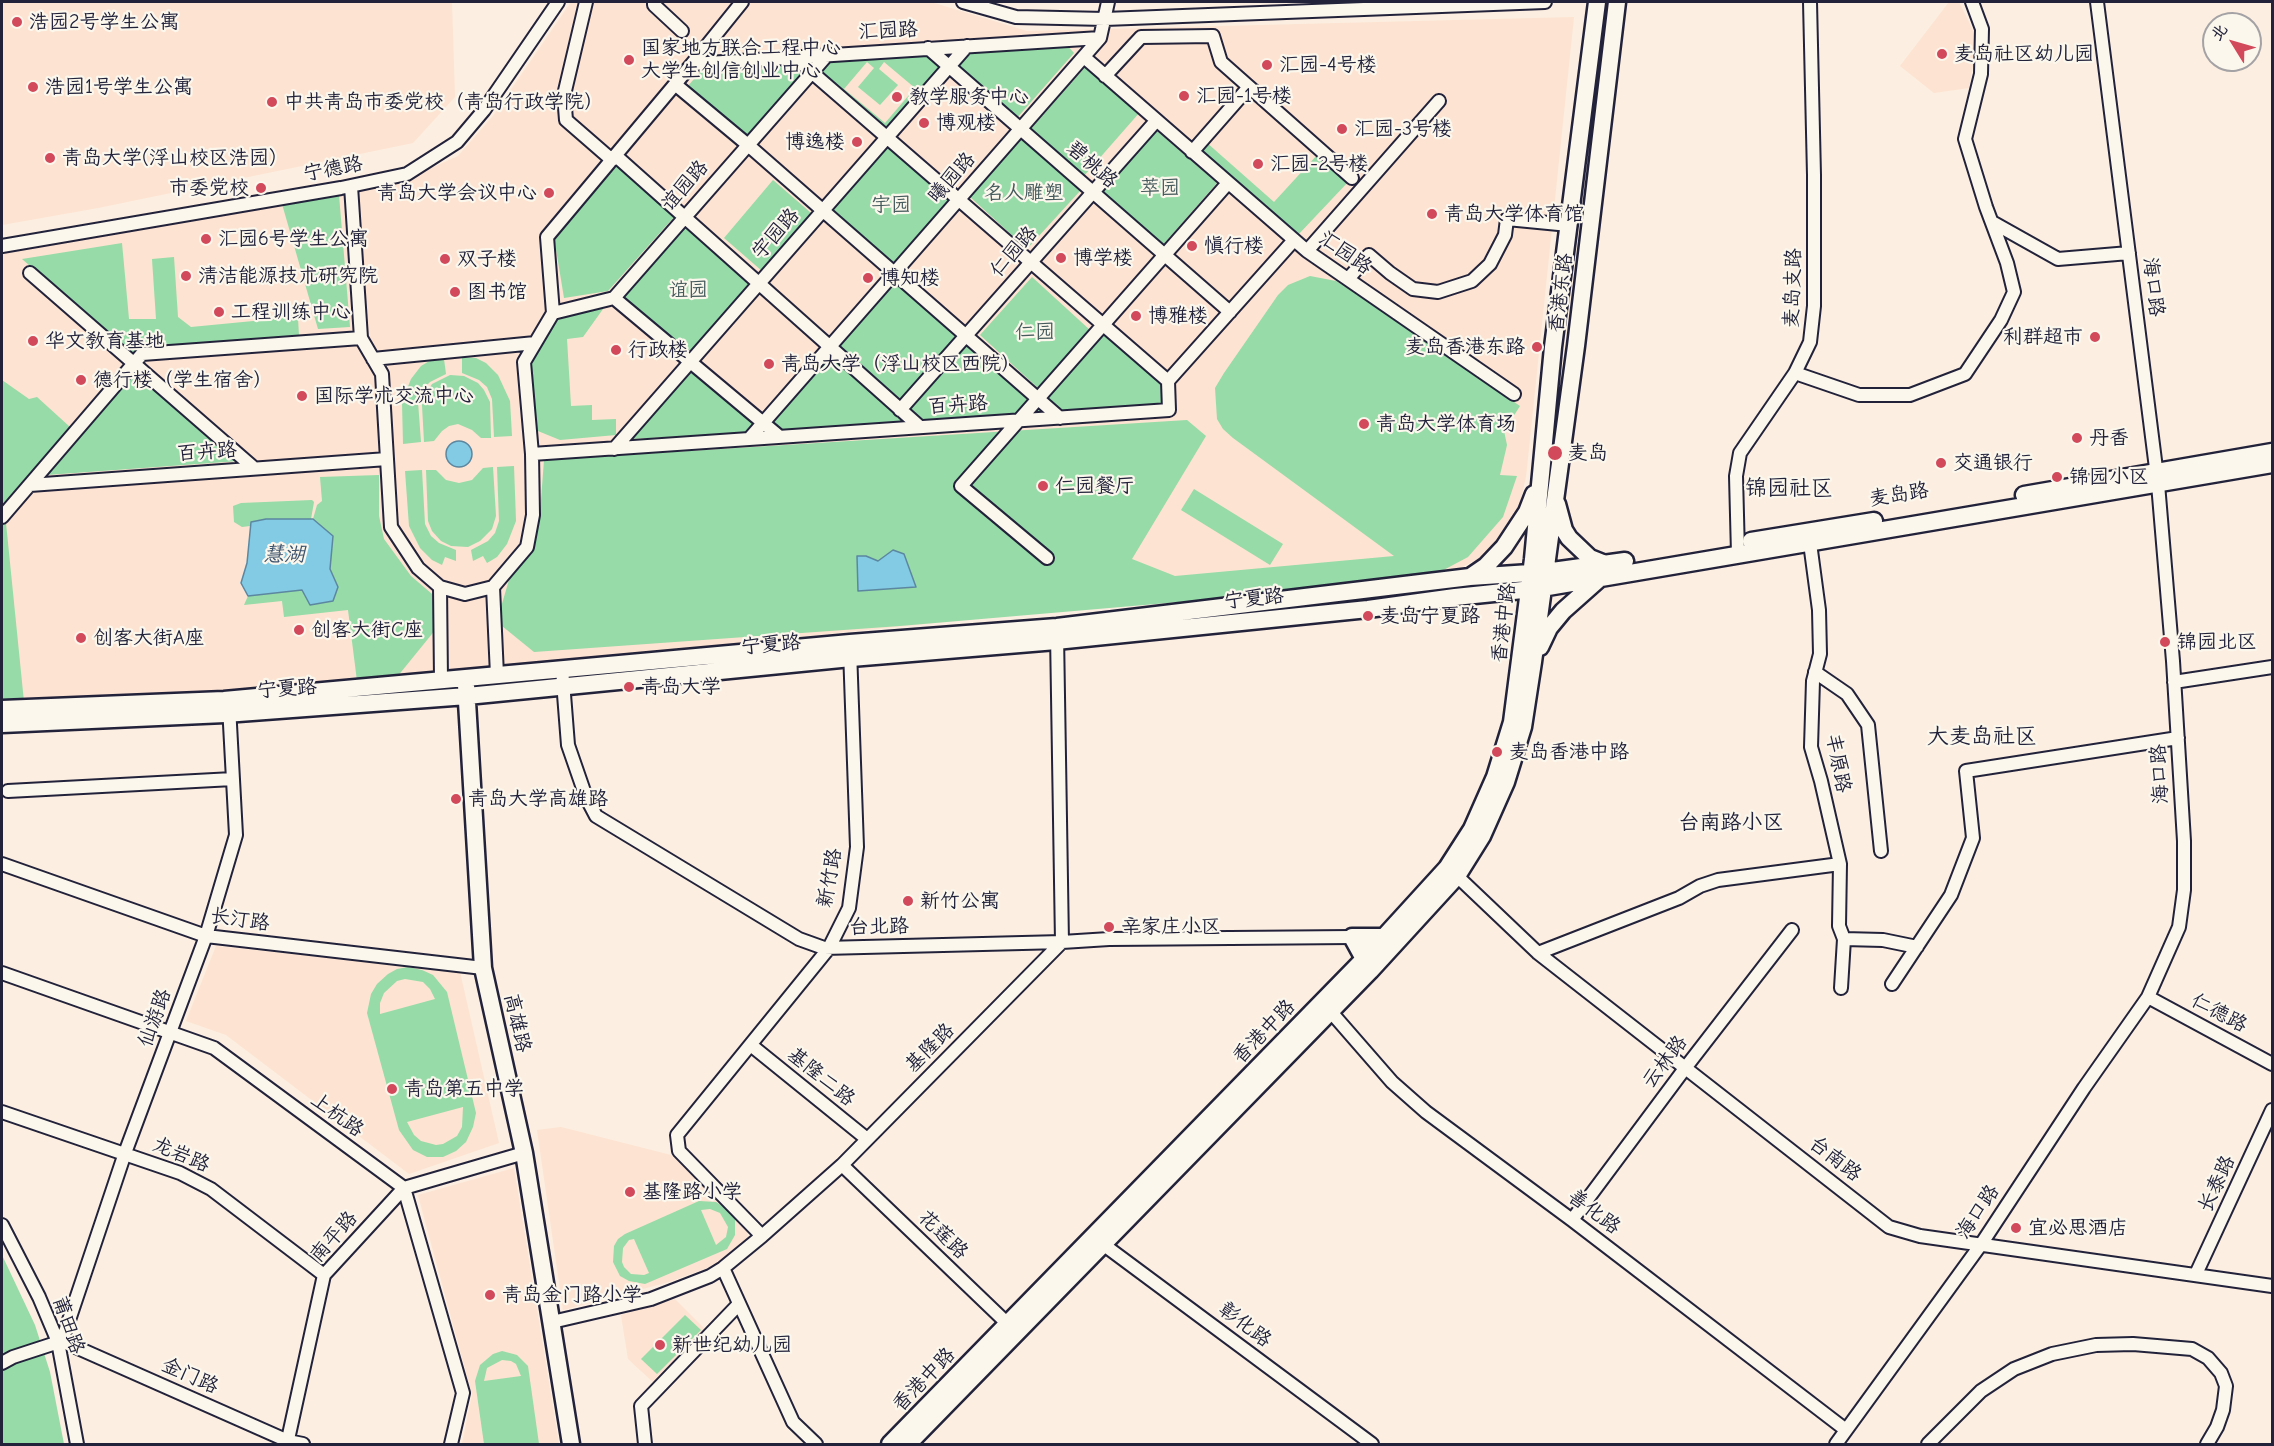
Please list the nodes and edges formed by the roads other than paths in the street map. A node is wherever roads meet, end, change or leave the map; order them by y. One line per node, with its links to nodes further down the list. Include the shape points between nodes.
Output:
1 (558, 2): 36 (street, 宁德路, via 484,110 457,142 406,174)
2 (586, 2): 33 (street, via 564,95 566,120)
3 (654, 2): 14 (street)
4 (742, 2): 21 (street)
5 (963, 2): 13 (street, via 1016,16)
6 (1108, 2): 13 (street, 曦园路)
7 (1545, 2): 13 (street)
8 (1597, 2): 42 (main road, 香港东路)
9 (1617, 2): 84 (main road, 香港东路)
10 (1810, 2): 64 (street, 麦岛支路, via 1814,306 1810,342)
11 (1972, 2): 41 (street, via 1982,29 1981,74 1965,140)
12 (2097, 2): 46 (street, 海口路)
13 (1105, 19): 15 (street, 曦园路)
14 (682, 31)
15 (1100, 38): 16 (street, 汇园路); 20 (street, 曦园路)
16 (967, 46): 17 (street, 汇园路); 22 (street, 宇园路)
17 (928, 48): 18 (street, 汇园路); 22 (street, 碧桃路)
18 (828, 54): 19 (street, 汇园路); 23 (street, 谊园路)
19 (793, 56): 21 (street, 汇园路); 23 (street)
20 (1084, 57): 24 (street, 汇园路); 29 (street, 曦园路)
21 (692, 64): 25 (street)
22 (949, 67): 29 (street, 碧桃路); 30 (street, 宇园路)
23 (812, 73): 30 (street); 31 (street, 谊园路)
24 (1106, 76): 26 (street, via 1141,37 1213,36 1221,62); 28 (street, 汇园路)
25 (676, 85): 31 (street); 33 (street)
26 (1249, 87): 32 (street); 34 (street)
27 (1439, 101): 45 (street)
28 (1156, 121): 32 (street, 汇园路); 37 (street, 仁园路)
29 (1021, 130): 37 (street, 碧桃路); 38 (street, 曦园路)
30 (887, 138): 38 (street); 39 (street, 宇园路)
31 (748, 145): 39 (street); 40 (street, 谊园路)
32 (1192, 152): 35 (street, 汇园路)
33 (614, 158): 40 (street); 55 (street, via 547,237)
34 (1352, 178)
35 (1228, 183): 43 (street, 汇园路); 47 (street)
36 (351, 186): 44 (street, 宁德路); 58 (street)
37 (1093, 192): 47 (street, 碧桃路); 48 (street, 仁园路)
38 (959, 200): 48 (street); 50 (street, 曦园路)
39 (823, 210): 50 (street); 52 (street, 宇园路)
40 (684, 216): 52 (street); 53 (street, 谊园路)
41 (1992, 222): 46 (street, via 2058,259); 64 (street, via 2014,292 2001,320 1965,374 1910,395 1859,395)
42 (1569, 225): 51 (street, via 1507,219 1505,235 1490,264 1472,281 1438,292 1413,288 1369,255); 82 (main road, 香港东路)
43 (1294, 240): 45 (street, 汇园路); 54 (street)
44 (2, 246)
45 (1307, 251): 51 (street, 汇园路)
46 (2129, 252): 81 (street, 海口路)
47 (1165, 255): 54 (street, 碧桃路); 56 (street)
48 (1031, 262): 56 (street); 57 (street, 仁园路)
49 (30, 273): 63 (street)
50 (895, 273): 57 (street); 60 (street, 曦园路)
51 (1348, 279): 66 (street, 汇园路)
52 (759, 283): 60 (street); 62 (street, 宇园路)
53 (614, 298): 55 (street); 62 (street)
54 (1230, 312): 65 (street)
55 (553, 313): 59 (street)
56 (1103, 325): 65 (street); 67 (street)
57 (966, 336): 67 (street); 68 (street, 仁园路)
58 (361, 338): 61 (street); 63 (street, via 142,354)
59 (535, 343): 61 (street); 77 (street, via 524,362)
60 (830, 347): 68 (street); 71 (street, 曦园路)
61 (373, 359): 78 (street, via 382,374)
62 (690, 362): 71 (street); 75 (street, 宇园路)
63 (134, 364): 80 (street); 83 (street)
64 (1795, 372): 87 (street, 麦岛支路, via 1740,453 1736,476)
65 (1168, 381): 69 (street, 百卉路, via 1169,410)
66 (1514, 394)
67 (1038, 398): 69 (street); 70 (street)
68 (900, 410): 72 (street)
69 (1060, 418): 70 (street, 百卉路)
70 (1019, 421): 72 (street, 百卉路); 88 (street, via 961,486)
71 (764, 423): 73 (street); 74 (street, 曦园路)
72 (920, 428): 73 (street, 百卉路)
73 (780, 437): 74 (street, 百卉路)
74 (749, 439): 75 (street, 百卉路)
75 (614, 449): 77 (street, 百卉路)
76 (2272, 452): 81 (main road, 麦岛路)
77 (532, 454): 93 (street, via 533,515 527,547)
78 (387, 459): 80 (street, 百卉路); 92 (street, via 391,527 418,568)
79 (2272, 464): 81 (main road, 麦岛路)
80 (254, 468): 83 (street, 百卉路)
81 (2157, 478): 86 (main road, 麦岛路); 87 (main road, 麦岛路); 103 (street, 海口路)
82 (1540, 480): 90 (main road, via 1527,512 1504,547); 91 (main road, 香港东路)
83 (30, 485): 85 (street)
84 (1556, 501): 89 (main road, via 1569,538); 91 (main road, 香港东路)
85 (2, 517)
86 (1810, 543): 87 (main road, 麦岛路); 99 (street, 丰原路, via 1819,610 1820,654)
87 (1737, 549): 89 (main road, 麦岛路)
88 (1047, 558)
89 (1604, 571): 91 (main road, 麦岛路); 96 (main road, via 1556,619)
90 (1470, 577): 91 (main road, 宁夏路); 94 (main road, 宁夏路)
91 (1537, 581): 94 (main road, 宁夏路, via 1368,609); 96 (main road, 香港中路); 119 (main road, 香港中路, via 1512,722 1495,777 1472,829)
92 (440, 587): 93 (street, via 465,594); 102 (street)
93 (493, 587): 100 (street)
94 (1057, 634): 95 (main road, 宁夏路); 121 (street)
95 (850, 651): 98 (main road, 宁夏路); 104 (main road, 宁夏路); 123 (street, 新竹路, via 857,847 849,908)
96 (1533, 662): 115 (main road, 香港中路, via 1523,727 1506,782 1482,836)
97 (2272, 667): 103 (street)
98 (562, 669): 100 (main road, 宁夏路); 104 (street, 台北路)
99 (1815, 672): 112 (street, via 1847,694 1869,725); 114 (street, 丰原路, via 1811,747)
100 (497, 675): 101 (main road, 宁夏路)
101 (465, 678): 102 (main road, 宁夏路); 105 (main road, 高雄路)
102 (441, 679): 106 (main road, 宁夏路)
103 (2174, 682): 109 (street, 海口路)
104 (562, 688): 105 (main road, 宁夏路); 123 (street, 台北路, via 568,745 596,816 799,939)
105 (467, 696): 106 (main road, 宁夏路); 126 (main road, 高雄路)
106 (229, 707): 107 (main road, 宁夏路); 108 (main road, 宁夏路); 110 (street, 仙游路)
107 (2, 710)
108 (2, 724)
109 (2178, 738): 122 (street, via 1966,771 1973,838 1951,895); 130 (street, 海口路, via 2184,890 2179,927)
110 (233, 779): 111 (street); 117 (street, 仙游路, via 236,835)
111 (8, 791)
112 (1881, 851)
113 (2, 864): 117 (street, 长汀路)
114 (1840, 864): 120 (street, 丰原路, via 1839,926); 124 (street, via 1718,880)
115 (1457, 876): 119 (main road, 香港中路); 124 (street, 台南路)
116 (1792, 930): 135 (street, 云林路)
117 (206, 936): 126 (street, 长汀路); 132 (street, 仙游路)
118 (1352, 937): 119 (main road); 121 (street, 台北路); 125 (main road)
119 (1392, 938): 125 (main road, 香港中路)
120 (1844, 939): 122 (street); 129 (street, 丰原路)
121 (1062, 942): 123 (street, 台北路); 138 (street, 基隆路)
122 (1917, 946): 128 (street)
123 (829, 948): 133 (street, 新竹路)
124 (1538, 953): 135 (street, 台南路)
125 (1367, 965): 131 (main road, 香港中路); 146 (main road, 香港中路)
126 (483, 968): 140 (main road, 高雄路)
127 (2, 973): 132 (street, 上杭路)
128 (1892, 984)
129 (1841, 988)
130 (2148, 997): 134 (street, 仁德路); 147 (street, 海口路)
131 (1331, 1012): 143 (street, 善化路, via 1392,1082 1426,1112); 146 (main road, 香港中路)
132 (170, 1032): 139 (street, 仙游路); 142 (street, 上杭路, via 214,1048)
133 (752, 1046): 138 (street, 基隆二路); 145 (street, 新竹路, via 677,1135 679,1150)
134 (2272, 1064)
135 (1686, 1067): 143 (street, 云林路); 147 (street, 台南路, via 1889,1227 1920,1236)
136 (2272, 1110): 149 (street, 长泰路)
137 (2, 1112): 139 (street, 龙岩路)
138 (867, 1139): 141 (street, 基隆路)
139 (125, 1153): 150 (street, 龙岩路, via 211,1189); 155 (street, 仙游路)
140 (524, 1154): 142 (street); 153 (main road, 高雄路)
141 (842, 1165): 145 (street, 基隆路); 154 (street, 花莲路)
142 (404, 1188): 150 (street, 南平路); 161 (street, via 463,1393)
143 (1572, 1220): 157 (street, 善化路)
144 (2, 1225): 155 (street, 莆田路)
145 (762, 1236): 148 (street, 基隆路)
146 (1099, 1241): 154 (main road, 香港中路); 167 (street, 彰化路)
147 (1982, 1244): 149 (street, 台南路); 157 (street, 海口路)
148 (723, 1268): 152 (street); 153 (street, 基隆路, via 651,1299)
149 (2196, 1274): 151 (street, 台南路)
150 (324, 1275): 158 (street, 南平路)
151 (2272, 1286)
152 (739, 1304): 163 (street, via 641,1406); 164 (street, via 793,1422)
153 (552, 1322): 162 (main road, 高雄路)
154 (1012, 1329): 165 (main road, 香港中路); 166 (main road, 香港中路)
155 (60, 1342): 156 (street); 158 (street, 金门路); 159 (street, 莆田路)
156 (2, 1363)
157 (1846, 1430): 168 (street, 海口路)
158 (288, 1443): 160 (street, 金门路)
159 (77, 1444)
160 (303, 1444)
161 (451, 1444)
162 (571, 1444)
163 (645, 1444)
164 (816, 1444)
165 (890, 1444)
166 (908, 1444)
167 (1372, 1444)
168 (1836, 1444)
169 (1928, 1444): 170 (street, via 1981,1391 2014,1369 2052,1354 2096,1345 2133,1344 2192,1349 2222,1373 2226,1386 2223,1410)
170 (2207, 1444)

